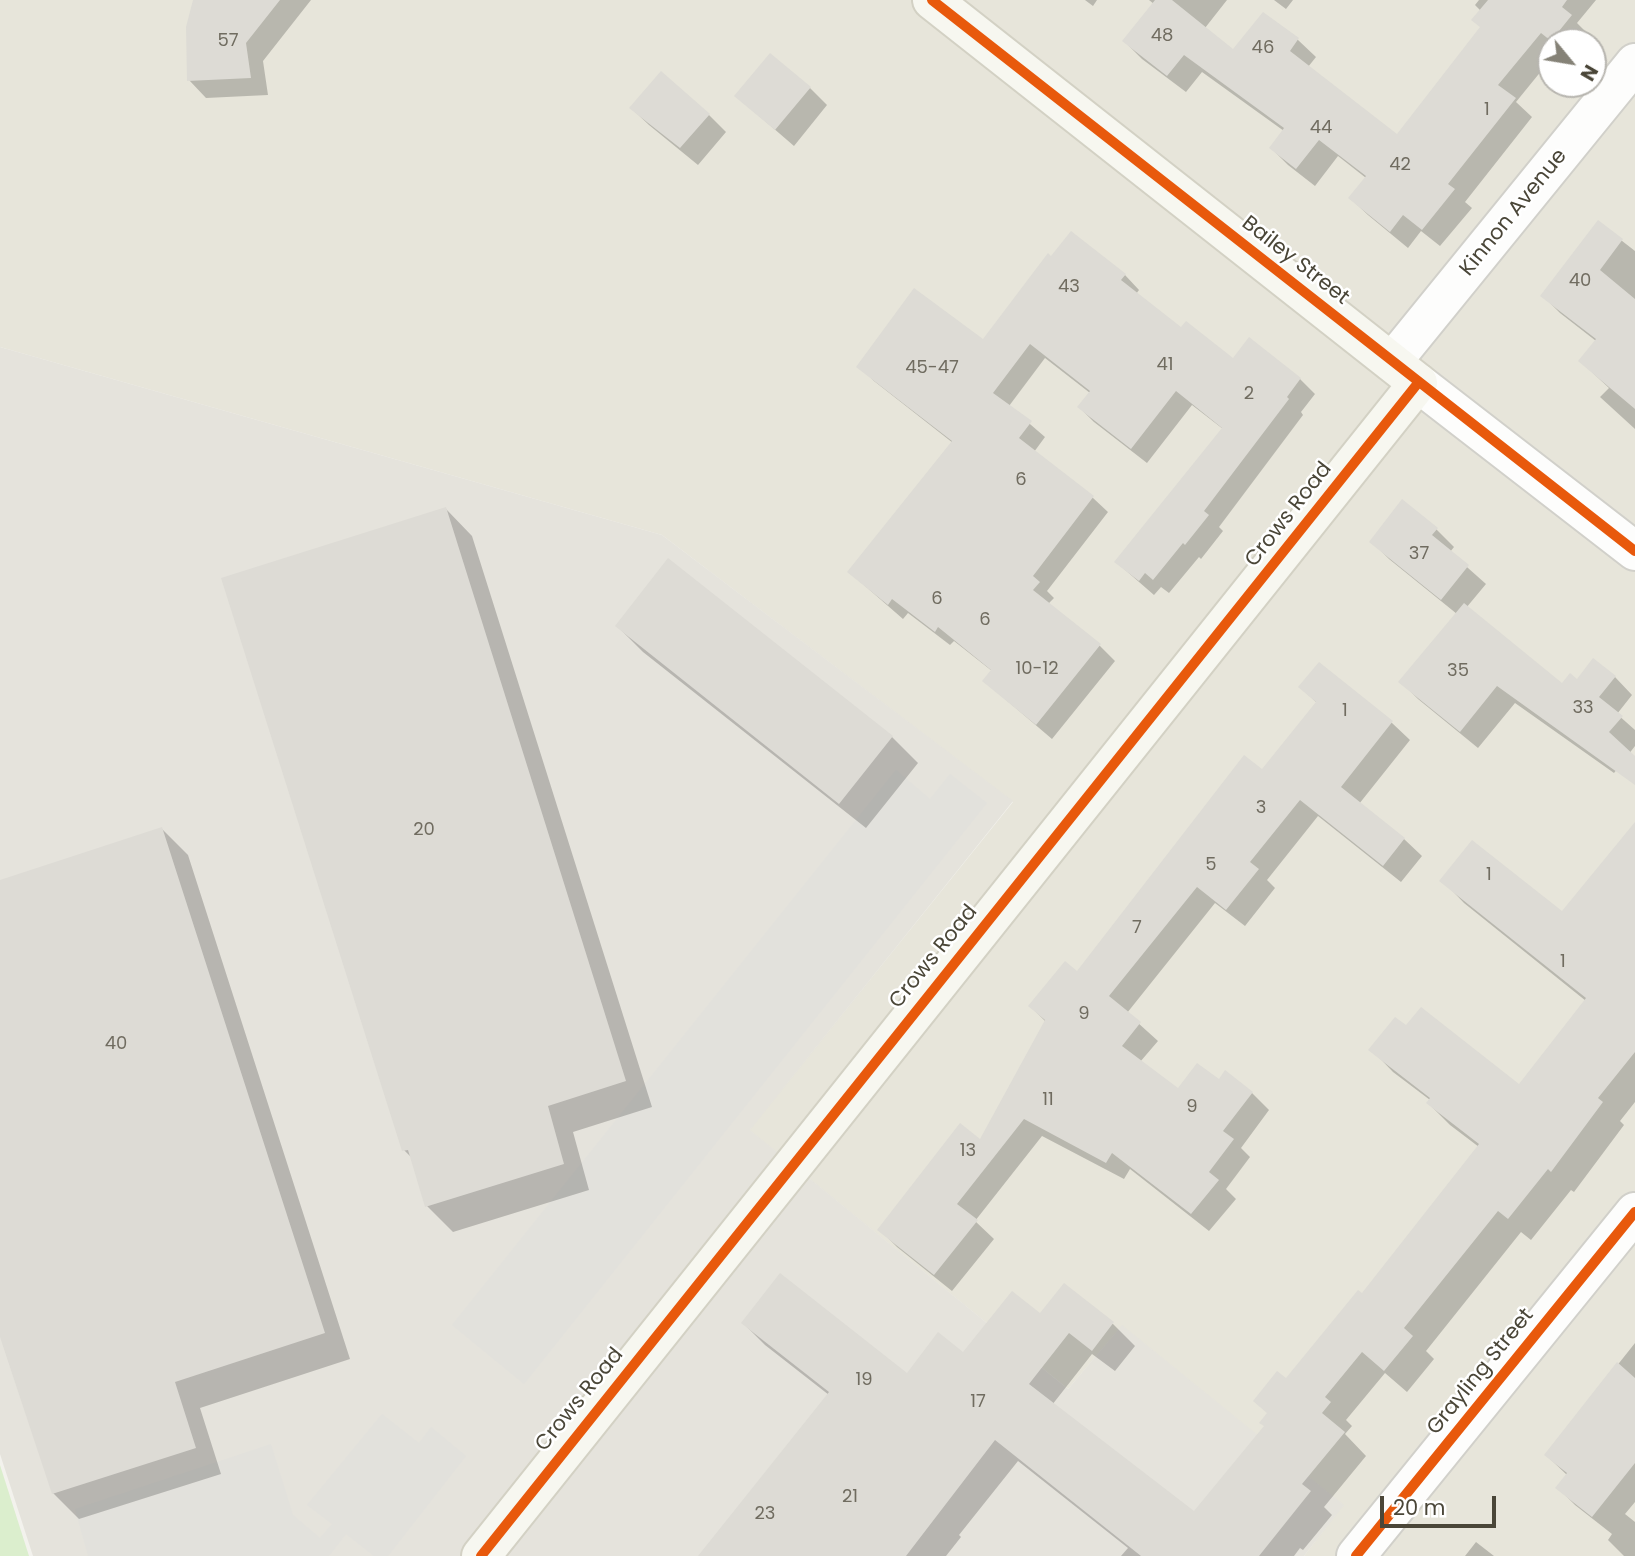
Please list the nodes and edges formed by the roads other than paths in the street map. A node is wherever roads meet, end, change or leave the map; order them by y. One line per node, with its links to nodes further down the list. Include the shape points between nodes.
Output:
1 (932, 0): 3 (street, Bailey Street)
2 (1635, 63): 3 (street, Kinnon Avenue)
3 (1405, 373): 4 (street, Bailey Street); 6 (street, Crows Road)
4 (1635, 551)
5 (1635, 1212): 7 (street, Grayling Street)
6 (481, 1556)
7 (1356, 1556)

